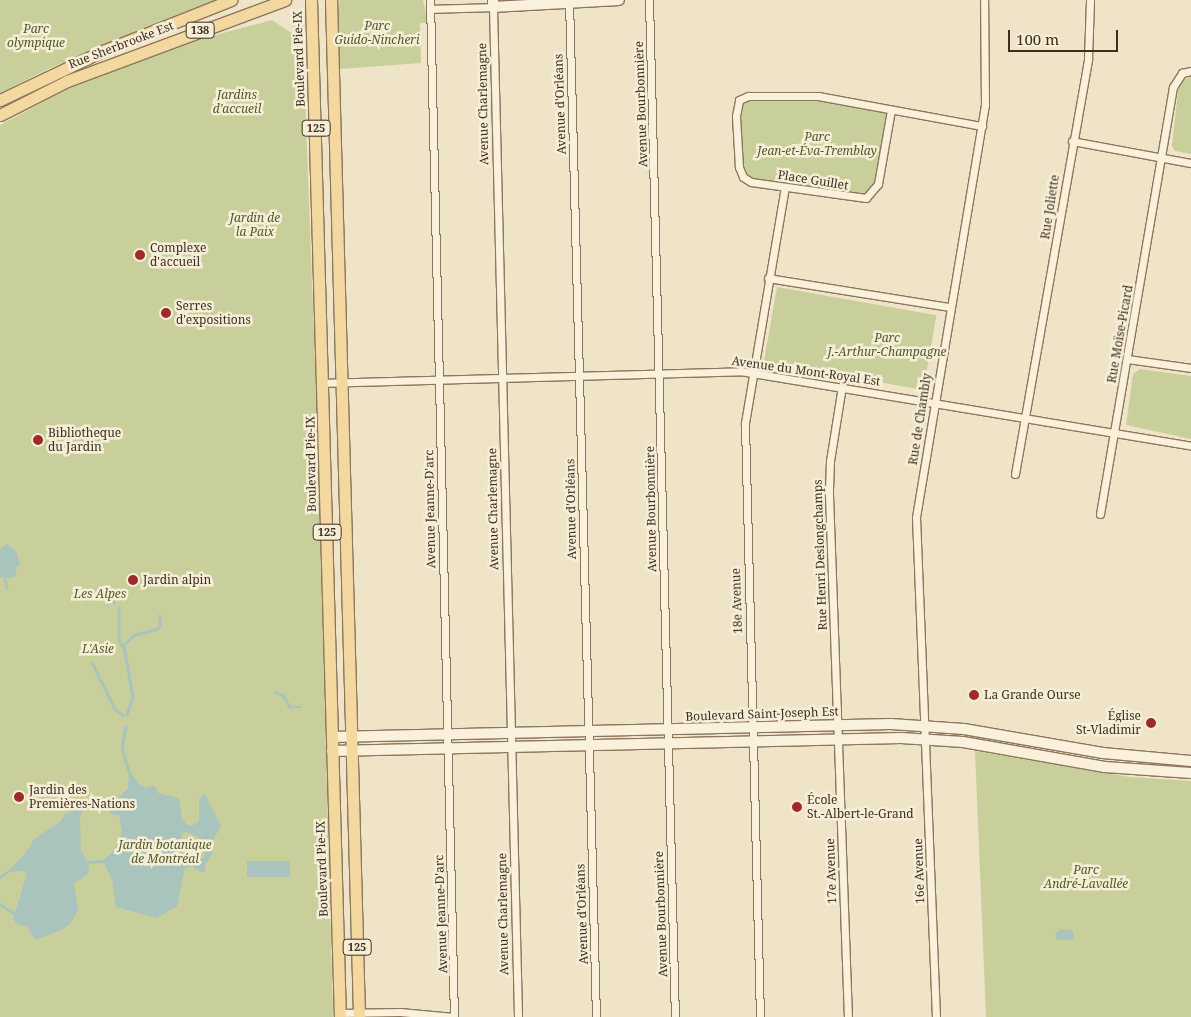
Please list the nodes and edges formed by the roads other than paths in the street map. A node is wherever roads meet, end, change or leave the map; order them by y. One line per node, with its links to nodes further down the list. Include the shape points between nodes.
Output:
1 (231, 0): 14 (main road, Rue Sherbrooke Est / 138, via 105,50)
2 (285, 0): 16 (main road, Rue Sherbrooke Est / 138, via 67,81)
3 (311, 0): 32 (main road, Boulevard Pie-IX / 125)
4 (331, 0): 31 (main road, 125)
5 (430, 0): 12 (street, Avenue Jeanne-D'arc)
6 (619, 0): 10 (main road)
7 (649, 0): 27 (street, Avenue Bourbonnière)
8 (984, 0): 17 (street, Rue de Chambly, via 986,86)
9 (1090, 0): 18 (street, Rue Joliette, via 1088,58)
10 (569, 3): 11 (main road); 28 (street, Avenue d'Orléans)
11 (493, 4): 12 (street); 30 (street, Avenue Charlemagne)
12 (430, 9): 29 (street, Avenue Jeanne-D'arc)
13 (1191, 70): 19 (street, Rue Moïse-Picard, via 1182,73 1173,86)
14 (0, 100)
15 (891, 110): 17 (street); 21 (street, Place Guillet, via 878,184 866,198); 21 (street, Place Guillet, via 794,94 748,96 739,100 736,116 739,167 743,177 751,182)
16 (0, 115)
17 (982, 126): 23 (street, Rue de Chambly)
18 (1072, 141): 19 (street); 35 (street, Rue Joliette)
19 (1161, 158): 20 (street); 24 (street, Rue Moïse-Picard)
20 (1191, 163)
21 (785, 187): 22 (street, 18e Avenue)
22 (768, 278): 23 (street); 26 (street, 18e Avenue)
23 (950, 307): 34 (street, Rue de Chambly)
24 (1127, 359): 25 (street); 36 (street, Rue Moïse-Picard)
25 (1191, 368)
26 (751, 373): 27 (street, Avenue du Mont-Royal Est); 33 (street, Avenue du Mont-Royal Est); 42 (street, 18e Avenue, via 745,423 745,484)
27 (659, 374): 28 (street, Avenue du Mont-Royal Est); 43 (street, Avenue Bourbonnière)
28 (579, 376): 30 (street, Avenue du Mont-Royal Est); 44 (street, Avenue d'Orléans)
29 (439, 378): 30 (street, Avenue du Mont-Royal Est); 31 (street, Avenue du Mont-Royal Est); 45 (street, Avenue Jeanne-D'arc)
30 (502, 378): 46 (street, Avenue Charlemagne)
31 (342, 382): 32 (street, Avenue du Mont-Royal Est); 47 (main road, 125)
32 (323, 383): 48 (main road, Boulevard Pie-IX / 125)
33 (842, 386): 34 (street, Avenue du Mont-Royal Est); 40 (street, Rue Henri Deslongchamps, via 830,461 829,495)
34 (933, 402): 35 (street, Avenue du Mont-Royal Est); 41 (street, Rue de Chambly, via 916,517)
35 (1025, 417): 36 (street, Avenue du Mont-Royal Est); 38 (street, Rue Joliette)
36 (1115, 433): 37 (street, Avenue du Mont-Royal Est); 39 (street, Rue Moïse-Picard)
37 (1191, 446)
38 (1015, 474)
39 (1100, 514)
40 (837, 724): 41 (main road, Boulevard Saint-Joseph Est); 42 (main road, Boulevard Saint-Joseph Est); 49 (street, 17e Avenue)
41 (925, 725): 51 (street, 16e Avenue); 58 (main road, Boulevard Saint-Joseph Est, via 1103,753)
42 (752, 726): 43 (main road, Boulevard Saint-Joseph Est); 50 (street, 18e Avenue)
43 (667, 729): 44 (main road, Boulevard Saint-Joseph Est); 52 (street, Avenue Bourbonnière)
44 (588, 732): 46 (main road, Boulevard Saint-Joseph Est); 53 (street, Avenue d'Orléans)
45 (448, 734): 46 (main road, Boulevard Saint-Joseph Est); 47 (main road, Boulevard Saint-Joseph Est); 55 (street, Avenue Jeanne-D'arc)
46 (511, 734): 54 (street, Avenue Charlemagne)
47 (351, 736): 48 (main road, Boulevard Saint-Joseph Est); 57 (main road, 125)
48 (332, 737): 56 (main road, Boulevard Pie-IX / 125)
49 (838, 738): 50 (main road, Boulevard Saint-Joseph Est); 51 (main road, Boulevard Saint-Joseph Est); 67 (street, 17e Avenue)
50 (752, 739): 52 (main road, Boulevard Saint-Joseph Est); 66 (street, 18e Avenue)
51 (926, 739): 59 (main road, Boulevard Saint-Joseph Est, via 975,744 1105,767); 68 (street, 16e Avenue)
52 (668, 741): 53 (main road, Boulevard Saint-Joseph Est); 65 (street, Avenue Bourbonnière)
53 (589, 743): 54 (main road, Boulevard Saint-Joseph Est); 64 (street, Avenue d'Orléans)
54 (512, 746): 55 (main road, Boulevard Saint-Joseph Est); 63 (street, Avenue Charlemagne)
55 (448, 748): 57 (main road, Boulevard Saint-Joseph Est); 62 (street, Avenue Jeanne-D'arc)
56 (332, 750): 57 (main road, Boulevard Saint-Joseph Est); 60 (main road, Boulevard Pie-IX / 125)
57 (352, 750): 61 (main road, 125)
58 (1191, 761)
59 (1191, 773)
60 (340, 1015): 61 (street)
61 (359, 1015): 62 (street)
62 (454, 1017)
63 (518, 1017)
64 (596, 1017)
65 (675, 1017)
66 (760, 1017)
67 (848, 1017)
68 (936, 1017)

